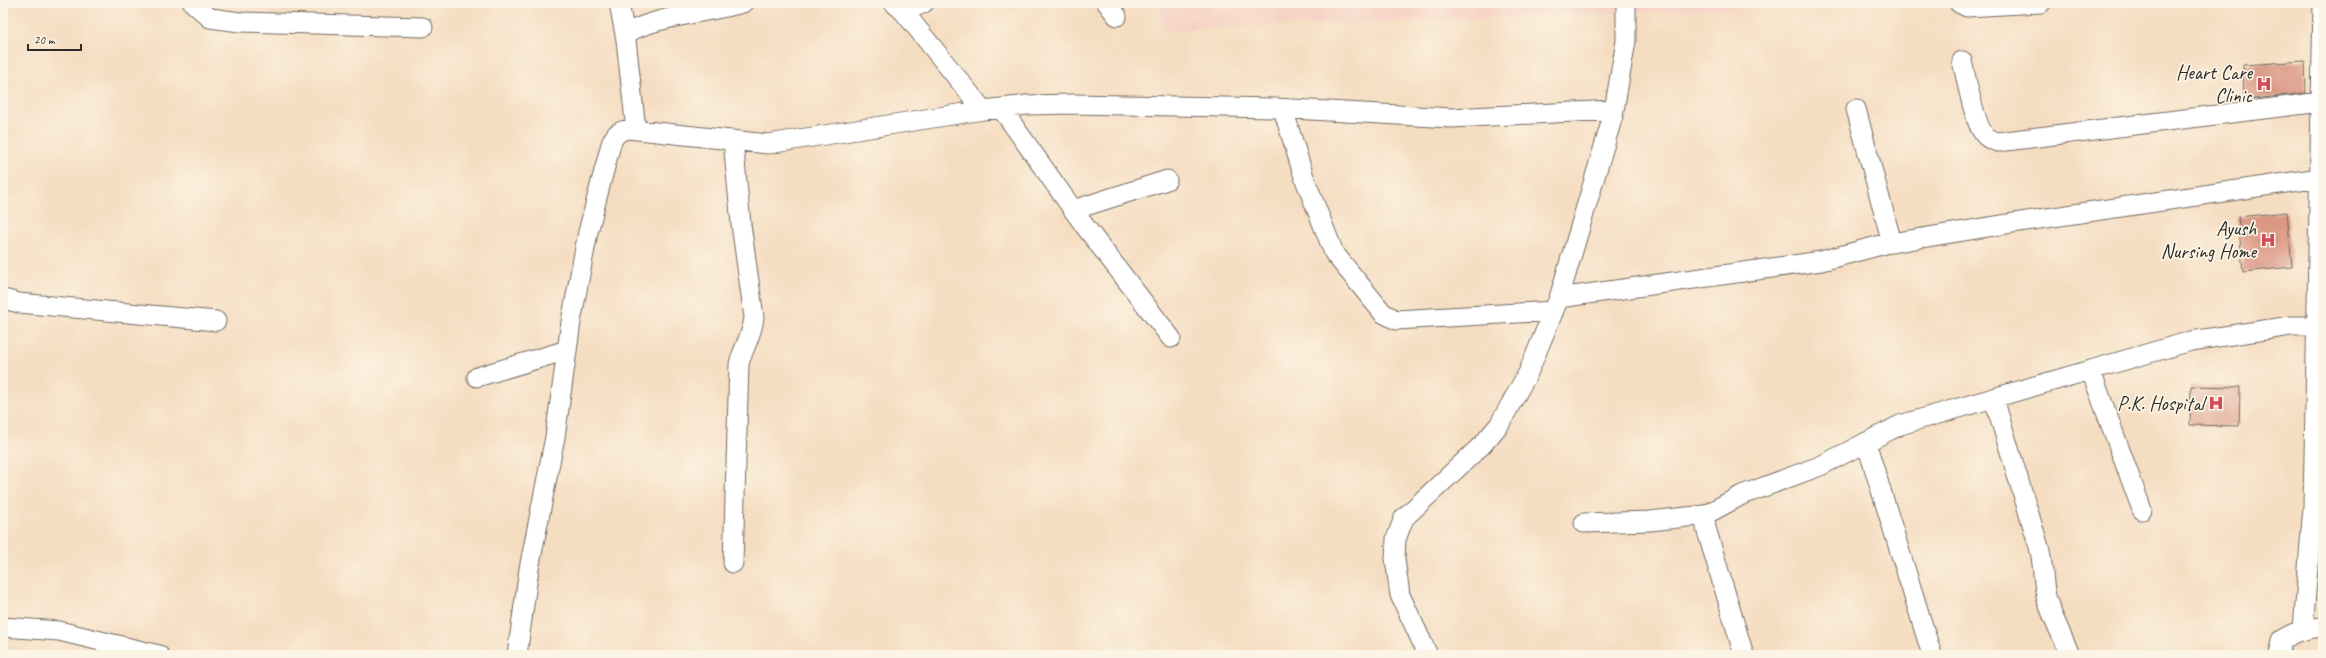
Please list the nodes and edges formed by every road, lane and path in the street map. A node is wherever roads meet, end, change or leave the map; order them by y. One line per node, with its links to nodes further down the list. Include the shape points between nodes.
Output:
1 (193, 3): 10 (street, via 210,18 240,22)
2 (619, 3): 11 (street)
3 (743, 3): 11 (street, via 635,29 628,34)
4 (924, 3): 9 (street)
5 (1626, 3): 17 (street, via 1626,41)
6 (1959, 3): 7 (street, via 1967,8)
7 (2042, 3)
8 (2323, 3): 13 (street)
9 (899, 7): 15 (street)
10 (423, 27)
11 (626, 40): 18 (street)
12 (1962, 61): 13 (street, via 1978,123 1989,139 1998,142)
13 (2321, 102): 20 (street)
14 (1284, 108): 15 (street, via 1073,104); 17 (street, via 1451,118); 25 (street, via 1304,177 1334,253 1383,313 1396,320)
15 (992, 109): 19 (street, via 787,142 768,144); 22 (street)
16 (1856, 109): 23 (street)
17 (1614, 110): 25 (street, via 1580,233)
18 (636, 130): 19 (street); 29 (street, via 618,132 611,144 588,232)
19 (733, 141): 38 (street, via 754,317 753,327 742,350 739,364)
20 (2320, 178): 23 (street); 27 (street)
21 (1167, 180): 22 (street)
22 (1073, 210): 28 (street)
23 (1892, 243): 25 (street, via 1821,261)
24 (3, 299): 26 (street, via 18,303)
25 (1556, 304): 44 (street, via 1528,373 1499,425 1483,444 1404,518 1396,539 1395,560 1400,595)
26 (216, 321)
27 (2319, 322): 30 (street, via 2191,341); 34 (street)
28 (1171, 338)
29 (567, 350): 31 (street); 43 (street, via 555,437 529,569)
30 (2091, 371): 32 (street); 35 (street)
31 (477, 377)
32 (1994, 399): 33 (street, via 1900,426); 47 (street, via 2044,564 2047,600)
33 (1866, 442): 36 (street, via 1820,466 1742,495); 46 (street)
34 (2318, 505): 41 (street)
35 (2142, 510)
36 (1705, 515): 37 (street, via 1650,521); 45 (street, via 1706,528)
37 (1584, 522)
38 (734, 563)
39 (3, 627): 42 (street, via 59,631)
40 (2323, 627): 41 (street)
41 (2303, 629): 48 (street, via 2282,640)
42 (159, 655)
43 (518, 655)
44 (1428, 655)
45 (1744, 655)
46 (1932, 655)
47 (2070, 655)
48 (2279, 655)

